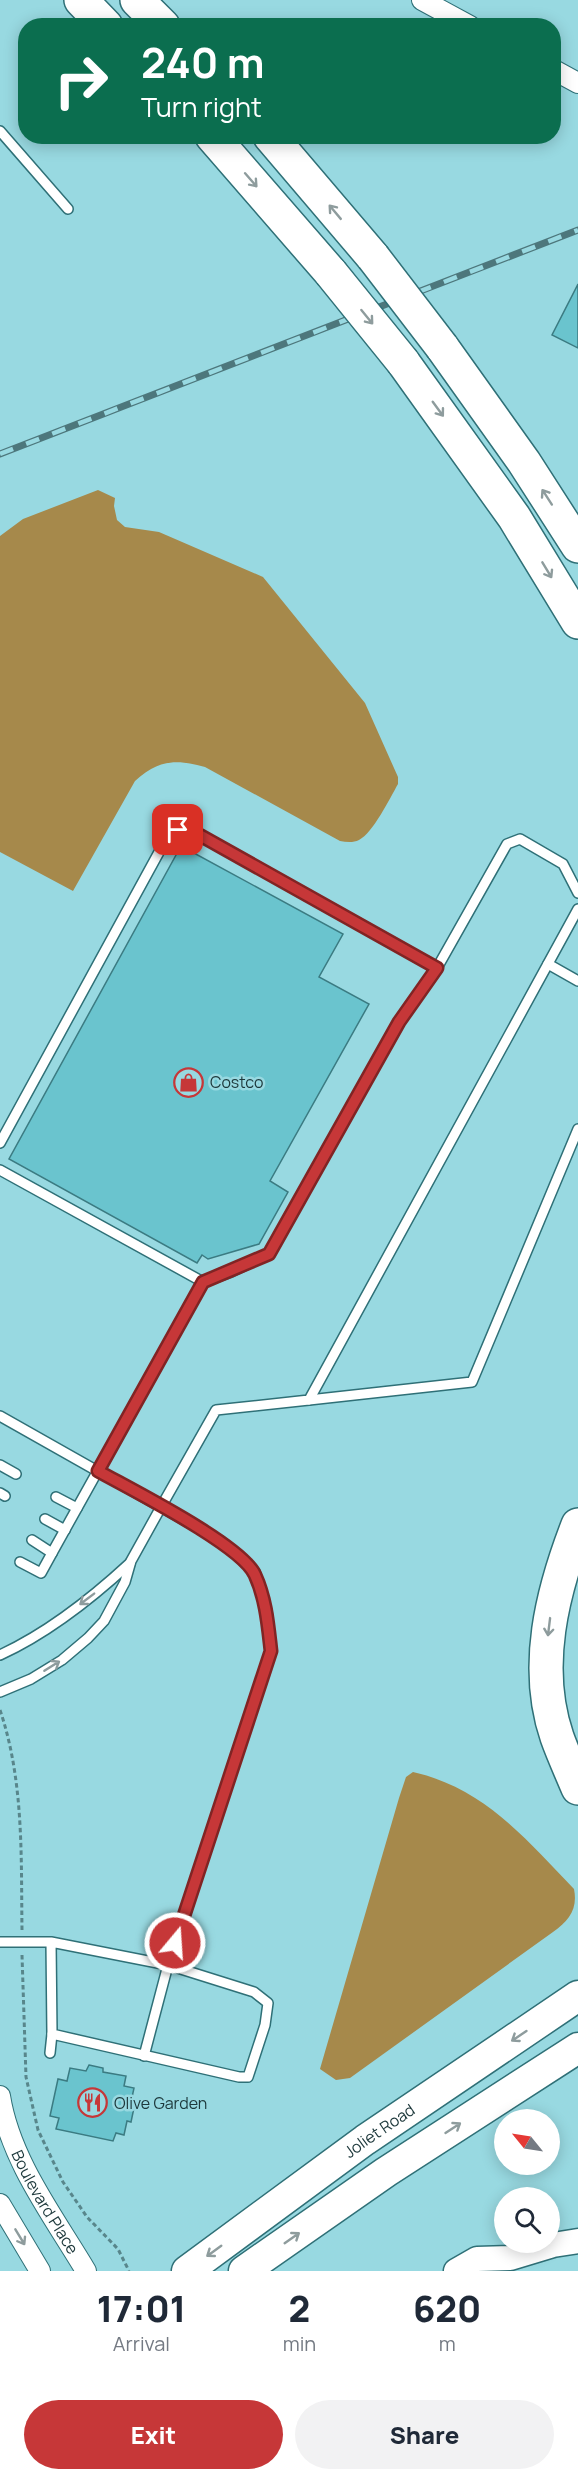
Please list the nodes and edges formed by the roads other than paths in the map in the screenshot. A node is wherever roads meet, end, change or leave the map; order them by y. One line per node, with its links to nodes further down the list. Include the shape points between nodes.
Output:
1 (81, 0): 4 (highway)
2 (137, 0): 5 (highway)
3 (422, 0): 6 (street)
4 (98, 18)
5 (155, 18)
6 (455, 18)
7 (561, 74): 8 (street)
8 (578, 82)
9 (0, 131): 12 (lane)
10 (219, 144): 14 (highway, one-way to 14, bridge, via 403,362 501,499)
11 (277, 144): 13 (highway, one-way to 11, bridge, via 442,346 373,256)
12 (68, 209)
13 (576, 542)
14 (578, 622)
15 (578, 893): 18 (lane, via 563,864 520,839 507,844)
16 (578, 909): 17 (lane)
17 (548, 964): 19 (lane); 24 (lane)
18 (437, 968): 21 (lane, via 196,833 178,830 164,843); 23 (lane, via 399,1022 269,1254)
19 (578, 981)
20 (578, 1129): 24 (lane, via 472,1382)
21 (0, 1143)
22 (0, 1170): 23 (lane)
23 (203, 1282): 27 (lane)
24 (309, 1400): 30 (lane, via 216,1410)
25 (0, 1416): 27 (lane)
26 (0, 1465): 28 (lane)
27 (98, 1471): 30 (lane); 31 (lane)
28 (16, 1474)
29 (56, 1497): 31 (lane)
30 (161, 1507): 37 (lane); 44 (lane, via 221,1541 255,1572 267,1612 271,1651)
31 (77, 1508): 34 (lane)
32 (45, 1519): 34 (lane)
33 (578, 1526): 41 (highway, one-way to 41, via 558,1581 546,1650 547,1693 556,1736)
34 (65, 1530): 36 (lane)
35 (32, 1540): 36 (lane)
36 (52, 1552): 38 (lane, via 41,1573)
37 (131, 1561): 39 (lane, one-way to 39, via 110,1582 33,1640); 40 (lane, one-way to 37, via 62,1660 88,1638 104,1621 125,1582)
38 (20, 1562)
39 (0, 1654)
40 (0, 1692)
41 (578, 1788)
42 (0, 1942): 43 (lane)
43 (51, 1942): 44 (lane); 46 (lane)
44 (168, 1965): 49 (lane); 49 (lane, via 254,1992 268,2003 265,2025 248,2077)
45 (578, 1996): 56 (main road, Joliet Road, one-way to 56, via 365,2140)
46 (52, 2034): 48 (lane); 49 (lane)
47 (578, 2048): 57 (main road, one-way to 47, via 386,2172)
48 (50, 2053)
49 (144, 2056)
50 (0, 2096): 55 (street, Boulevard Place, via 12,2139 29,2175)
51 (0, 2204): 54 (street, one-way to 54)
52 (578, 2241): 53 (street, via 553,2245)
53 (502, 2265): 58 (street, via 477,2259)
54 (40, 2271)
55 (86, 2271)
56 (187, 2271)
57 (244, 2271)
58 (456, 2271)

